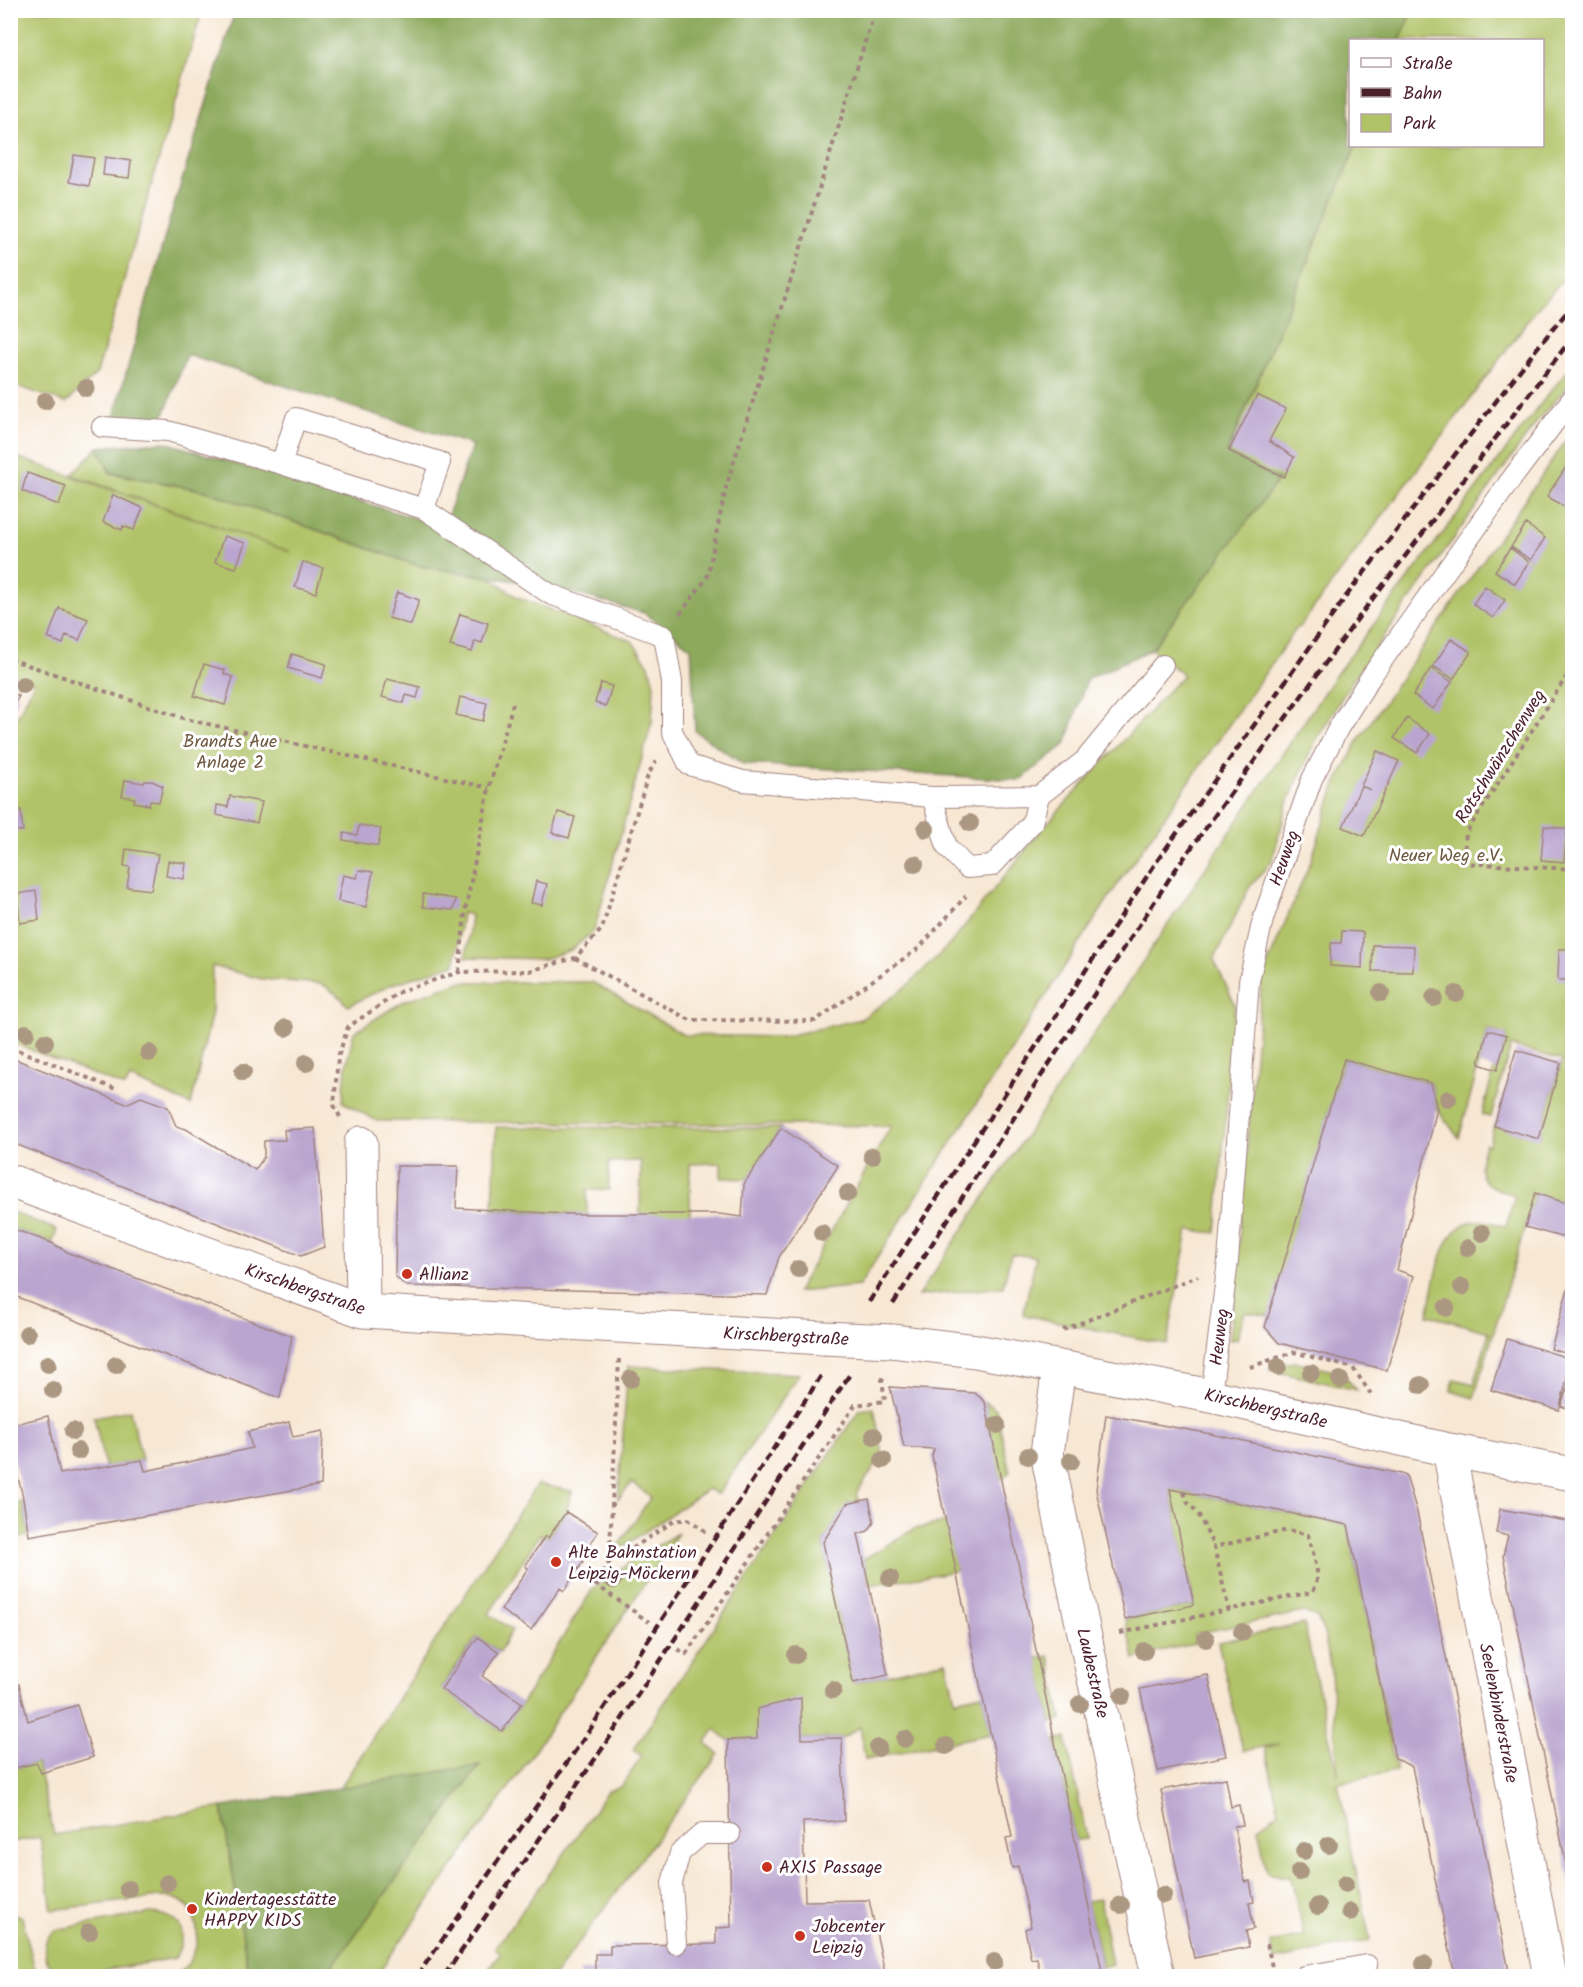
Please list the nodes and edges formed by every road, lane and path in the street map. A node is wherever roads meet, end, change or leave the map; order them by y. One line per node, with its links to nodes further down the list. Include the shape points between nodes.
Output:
1 (875, 10): 6 (path, via 726,487 707,578)
2 (1572, 399): 24 (lane, Heuweg, via 1372,675 1312,779 1263,920 1249,981)
3 (102, 427): 4 (lane, via 168,431)
4 (281, 465): 5 (lane); 5 (lane, via 296,418 440,462)
5 (424, 509): 6 (lane, via 550,594)
6 (664, 636): 11 (lane, via 672,682)
7 (10, 659): 12 (path, via 186,719)
8 (1163, 665): 13 (lane, via 1084,761)
9 (1572, 668): 16 (path, Rotschwänzchenweg, via 1466,832 1463,863)
10 (514, 700): 12 (path)
11 (672, 731): 14 (lane, via 689,765 742,781); 17 (path, via 648,775 602,929)
12 (489, 788): 18 (path, via 465,913)
13 (1039, 796): 14 (lane); 15 (lane, via 1032,823)
14 (932, 797): 15 (lane, via 948,847 967,868)
15 (992, 866): 17 (path, via 919,948 814,1020 690,1020)
16 (1572, 869)
17 (575, 958): 18 (path, via 530,972)
18 (459, 972): 21 (path, via 400,992 348,1027 338,1057)
19 (10, 1047): 20 (path)
20 (118, 1090)
21 (334, 1105)
22 (361, 1143): 25 (street)
23 (10, 1181): 25 (street, Kirschbergstraße)
24 (1228, 1261): 26 (path); 30 (lane, Heuweg)
25 (363, 1311): 28 (street, Kirschbergstraße, bridge, via 892,1341 976,1351)
26 (1063, 1330)
27 (619, 1358): 38 (path, via 610,1545)
28 (1059, 1368): 30 (street, Kirschbergstraße); 47 (street, Laubestraße, via 1047,1453)
29 (1246, 1369): 31 (path, via 1294,1352 1353,1368)
30 (1211, 1396): 33 (street, Kirschbergstraße)
31 (1375, 1400)
32 (873, 1401): 42 (path, via 855,1405 686,1654)
33 (1449, 1450): 34 (street, Kirschbergstraße); 50 (street, Seelenbinderstraße)
34 (1572, 1474)
35 (1184, 1492): 37 (path)
36 (708, 1533): 38 (path, via 688,1519 674,1521 624,1554)
37 (1214, 1547): 39 (path); 39 (path, via 1288,1530 1308,1535 1318,1576 1312,1592)
38 (615, 1554): 40 (path, via 594,1584)
39 (1229, 1610): 41 (path)
40 (650, 1622)
41 (1120, 1633)
42 (678, 1649)
43 (730, 1834): 44 (lane, via 702,1834 680,1853 672,1883)
44 (676, 1944)
45 (1267, 1944): 48 (path)
46 (1367, 1965): 49 (lane)
47 (1158, 1977)
48 (1274, 1977)
49 (1304, 1977)
50 (1550, 1977)

